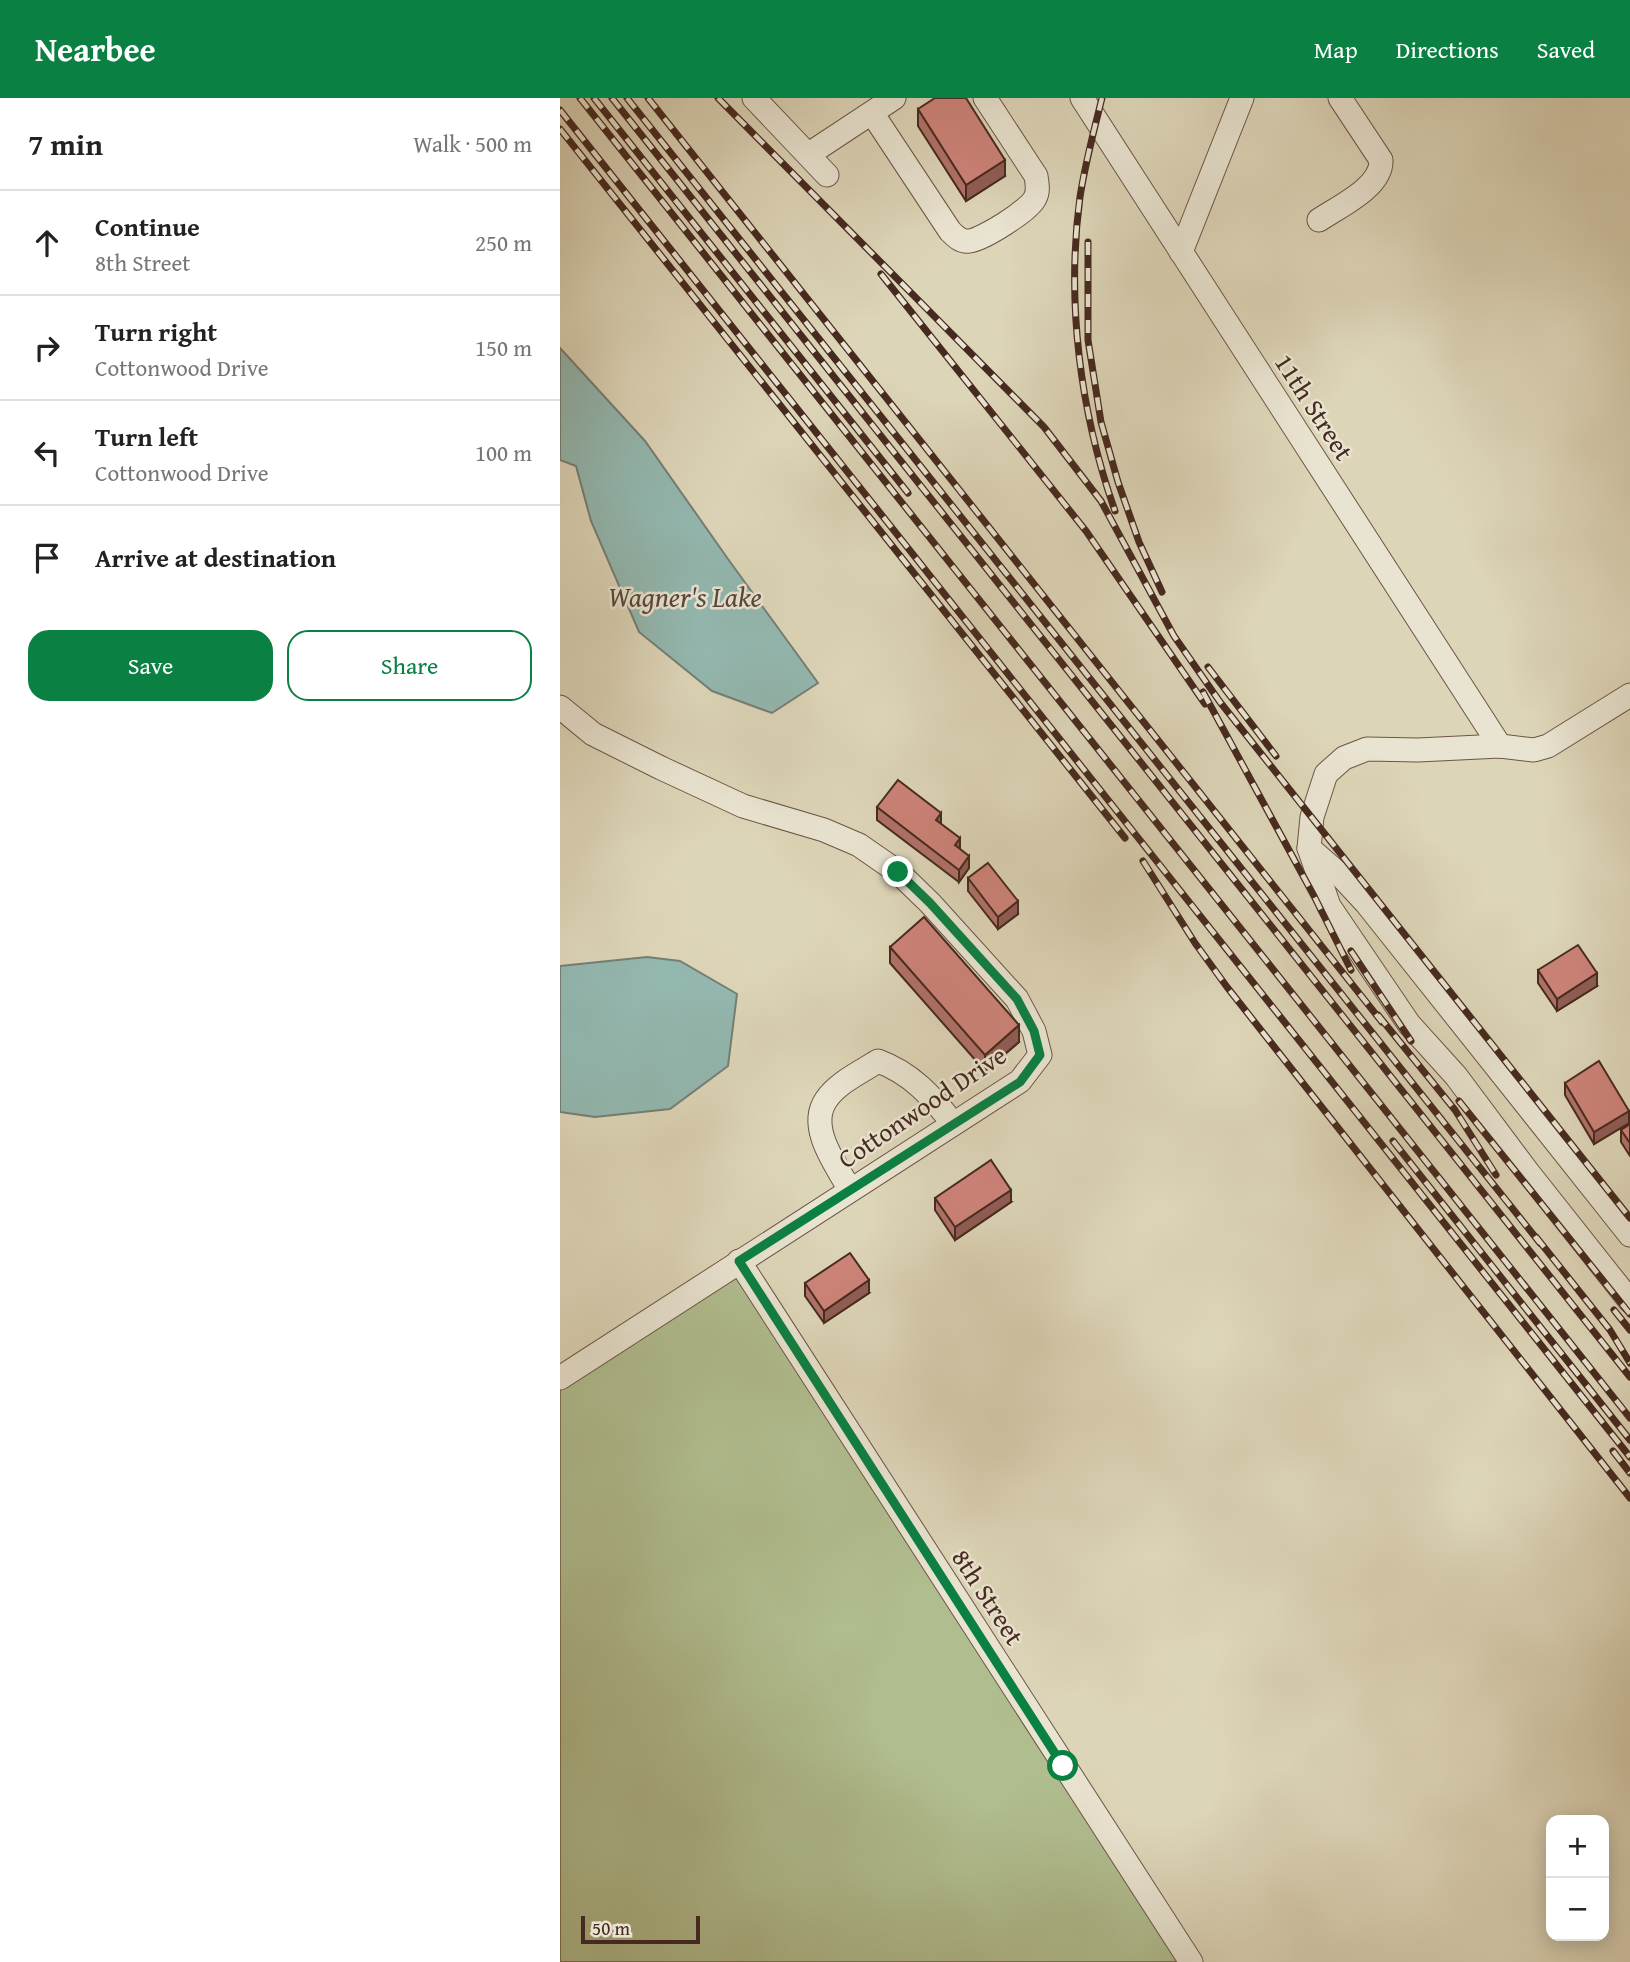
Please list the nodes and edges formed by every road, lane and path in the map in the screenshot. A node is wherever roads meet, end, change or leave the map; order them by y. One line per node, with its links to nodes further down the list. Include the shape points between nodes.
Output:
1 (894, 98): 7 (street)
2 (985, 98): 7 (street, via 1038,186 1029,207 968,241 950,231)
3 (1082, 98): 11 (street, 11th Street)
4 (1242, 98): 11 (street)
5 (1340, 98): 10 (street, via 1381,160 1381,170 1373,183)
6 (761, 100): 8 (street)
7 (872, 113): 8 (street)
8 (809, 154): 9 (street)
9 (827, 175)
10 (1319, 219)
11 (1181, 253): 14 (street, 11th Street)
12 (1630, 695): 14 (street, via 1548,746 1534,750)
13 (560, 707): 16 (street, Cottonwood Drive, via 593,734 743,806 859,845 898,872 930,903 1017,999 1034,1031 1040,1055 1020,1082)
14 (1500, 746): 15 (street, via 1367,748 1344,758 1326,774 1312,817)
15 (1309, 848): 18 (street, via 1367,904); 20 (street, via 1329,905 1409,1024 1456,1076)
16 (953, 1124): 17 (street, Cottonwood Drive); 17 (street, via 934,1098 892,1066 878,1061 839,1086 825,1100 820,1115 827,1149)
17 (850, 1190): 19 (street, Cottonwood Drive)
18 (1630, 1235)
19 (739, 1261): 21 (street, Cottonwood Drive); 22 (street, 8th Street)
20 (1630, 1301)
21 (560, 1378)
22 (1191, 1962)

